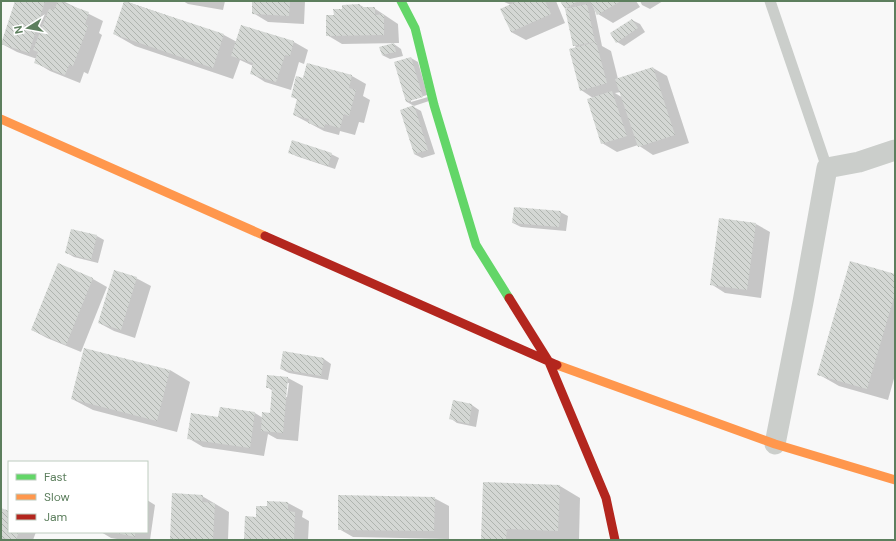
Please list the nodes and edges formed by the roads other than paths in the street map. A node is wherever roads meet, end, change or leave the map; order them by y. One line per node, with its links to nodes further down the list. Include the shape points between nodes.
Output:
1 (401, 1): 6 (main road, via 415,28 434,105 476,245)
2 (770, 1): 5 (lane)
3 (1, 119): 6 (main road)
4 (895, 150): 5 (street, via 859,162)
5 (827, 168): 7 (street, via 804,302)
6 (549, 362): 7 (main road); 9 (main road, via 606,498)
7 (775, 444): 8 (main road)
8 (895, 480)
9 (615, 540)

